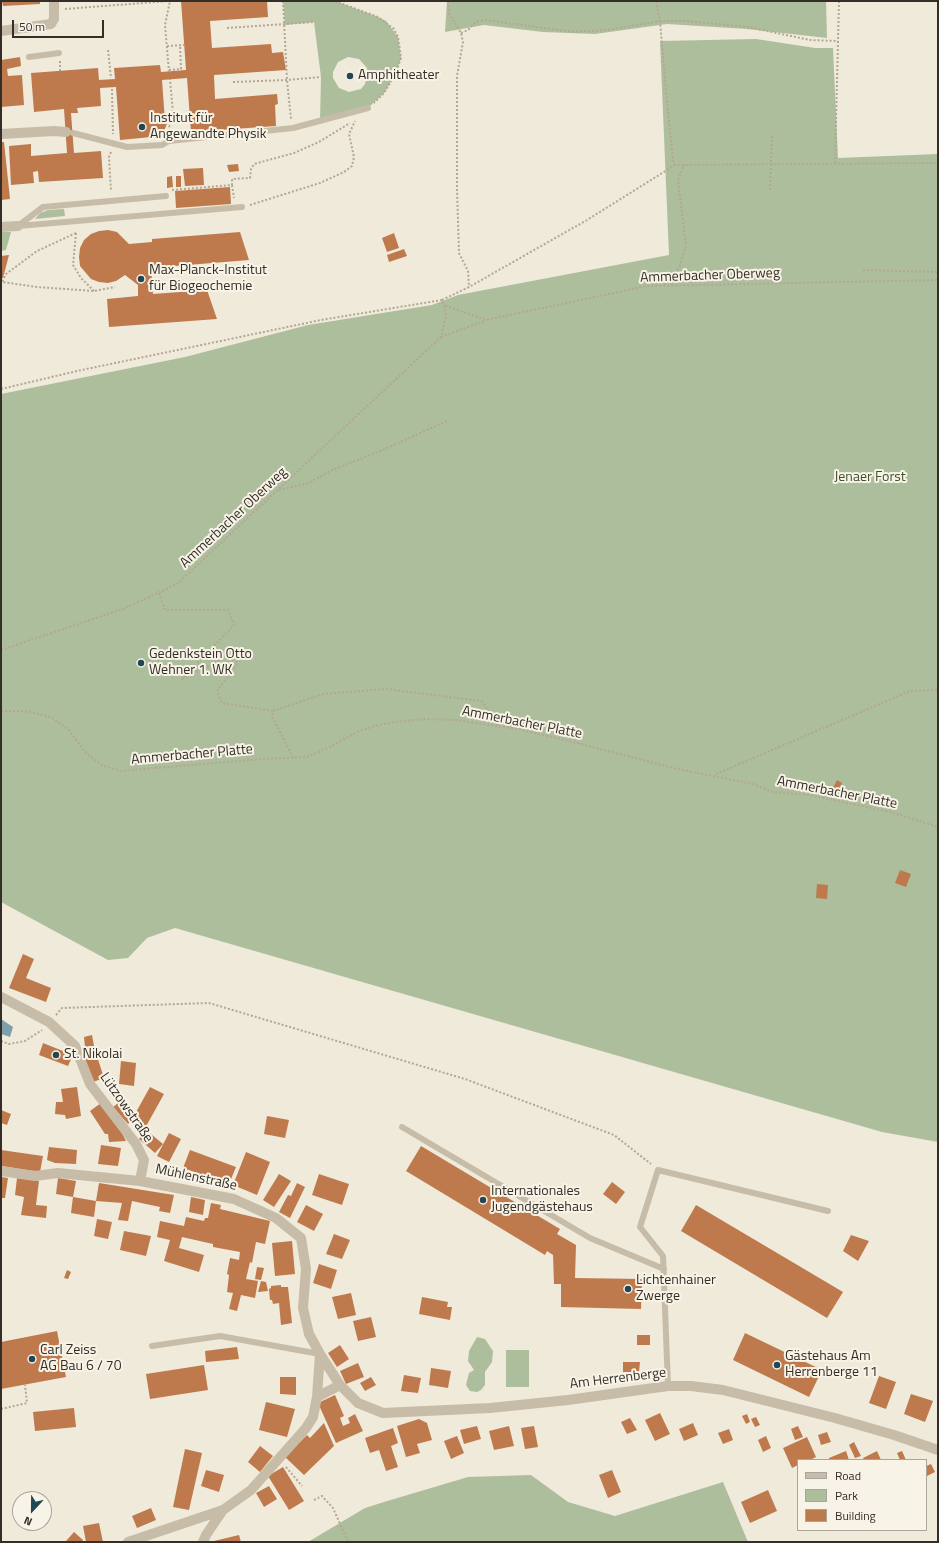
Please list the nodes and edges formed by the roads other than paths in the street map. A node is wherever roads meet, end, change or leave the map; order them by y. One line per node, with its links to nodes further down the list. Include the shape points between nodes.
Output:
1 (54, 1): 2 (street, via 55,12 51,24)
2 (1, 31)
3 (59, 53): 4 (lane)
4 (29, 57)
5 (368, 108): 6 (lane, via 293,128 169,141 162,144 127,146)
6 (69, 133): 7 (street, via 54,131)
7 (1, 134)
8 (166, 196): 10 (lane, via 43,207)
9 (242, 207): 10 (lane)
10 (18, 226): 11 (street)
11 (1, 227)
12 (1, 997): 15 (street, Lützowstraße, via 49,1022 75,1046 90,1084 136,1144 144,1160)
13 (402, 1127): 17 (lane, via 590,1238)
14 (1, 1171): 15 (street, Mühlenstraße, via 35,1176 58,1173)
15 (140, 1181): 19 (street, Mühlenstraße, via 234,1199 276,1218 301,1238 306,1269 302,1308 309,1334)
16 (828, 1212): 17 (lane, via 658,1170 640,1227 663,1256)
17 (664, 1269): 21 (lane)
18 (152, 1346): 19 (lane, via 220,1336)
19 (320, 1354): 20 (street, Am Herrenberge); 22 (street)
20 (340, 1385): 21 (street, Am Herrenberge, via 358,1403 383,1413 490,1408); 22 (street)
21 (668, 1386): 23 (street, Am Herrenberge, via 723,1390 887,1433)
22 (317, 1398): 24 (street, via 313,1417 306,1428 251,1490)
23 (938, 1450)
24 (223, 1510): 25 (street); 26 (street)
25 (128, 1542)
26 (204, 1542)

